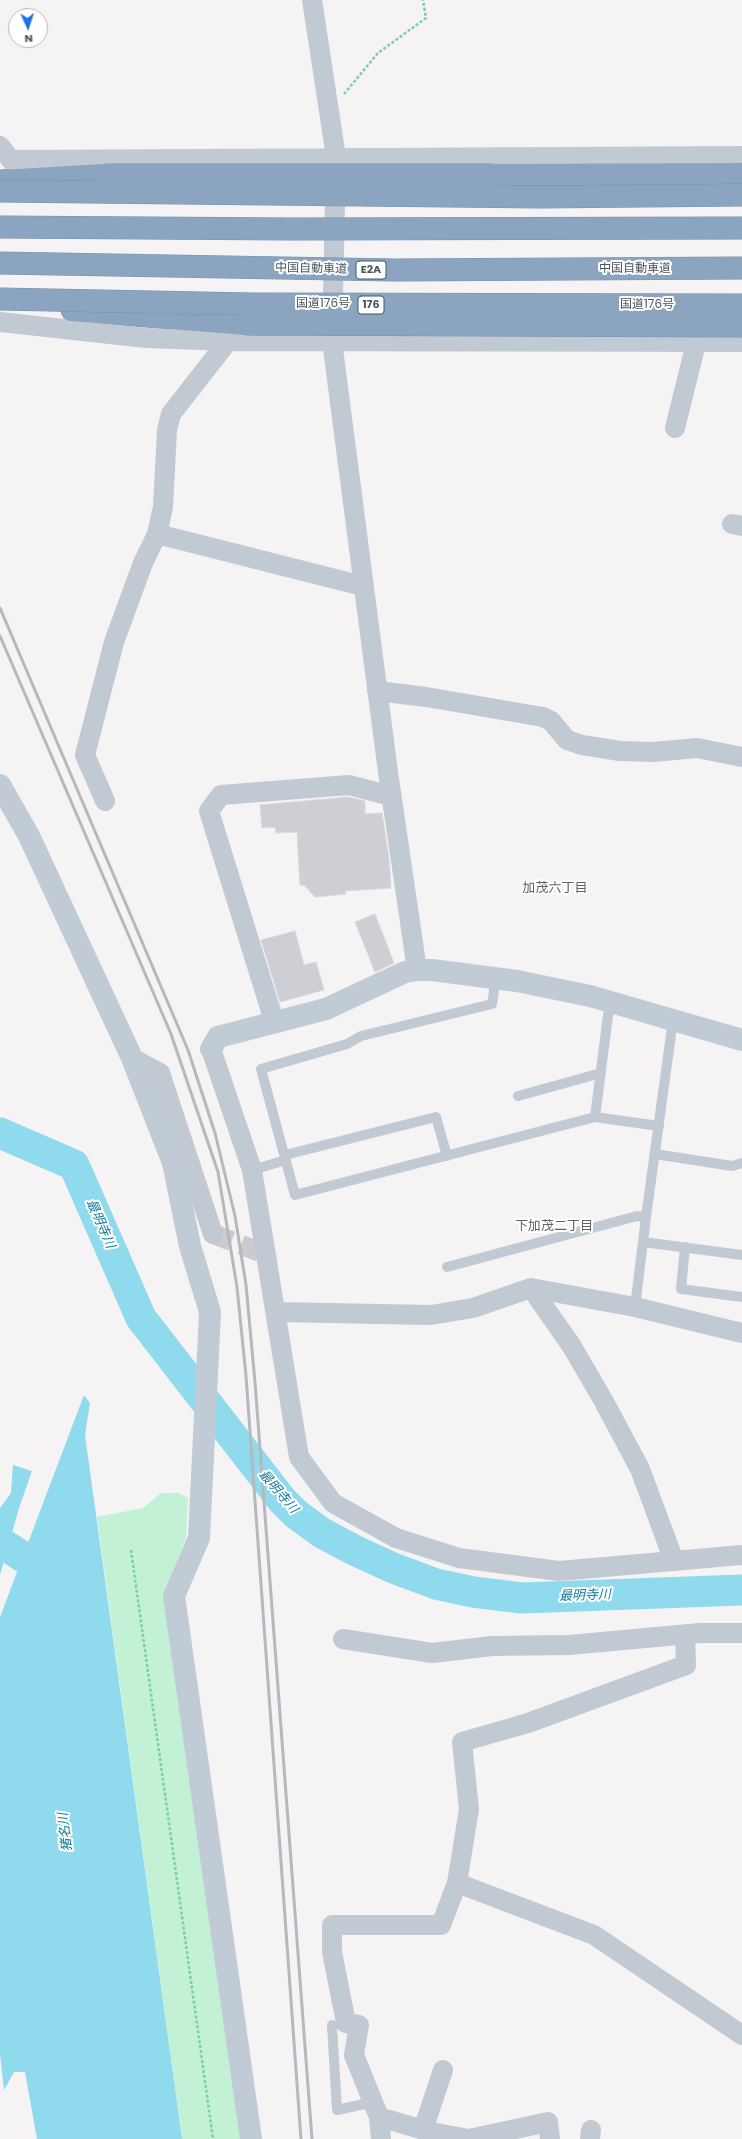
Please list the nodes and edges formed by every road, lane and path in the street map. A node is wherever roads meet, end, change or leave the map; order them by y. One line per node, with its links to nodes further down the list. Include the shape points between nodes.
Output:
1 (312, 0): 3 (street)
2 (423, 0): 3 (path, via 426,18 378,53)
3 (329, 111): 6 (street)
4 (4, 155): 6 (street)
5 (742, 156): 6 (street)
6 (336, 158): 21 (street)
7 (742, 174): 8 (highway, bridge, via 105,175)
8 (0, 182)
9 (0, 191): 10 (highway, bridge, via 541,196)
10 (742, 195)
11 (0, 227): 12 (highway, bridge)
12 (742, 228)
13 (0, 264): 14 (highway, 中国自動車道 / E2A, bridge, via 395,270)
14 (742, 268)
15 (0, 299): 17 (highway, 国道176号 / 176, bridge, via 252,304)
16 (0, 304): 19 (highway, bridge, via 246,324)
17 (742, 305)
18 (0, 322): 20 (street, via 146,338)
19 (742, 326)
20 (228, 341): 21 (street); 25 (street, via 171,414 163,508)
21 (332, 341): 23 (street); 26 (street)
22 (742, 342): 23 (street)
23 (696, 343): 24 (street)
24 (675, 428)
25 (157, 534): 26 (street); 31 (street, via 114,642 85,755)
26 (363, 586): 27 (street)
27 (377, 691): 28 (street, via 543,717 551,720 568,740 582,745 653,752 697,748); 30 (street)
28 (742, 757)
29 (0, 785): 39 (street, via 29,836)
30 (391, 796): 32 (street); 36 (street, via 348,785 221,795 210,811)
31 (105, 801)
32 (417, 970): 33 (street); 36 (street, via 405,972 326,1009)
33 (496, 978): 34 (street); 46 (lane, via 492,1004 361,1036 347,1044 261,1069)
34 (610, 1000): 35 (street); 40 (lane)
35 (673, 1020): 37 (street); 43 (lane)
36 (274, 1021): 38 (street, via 218,1037)
37 (742, 1040)
38 (211, 1050): 48 (street)
39 (132, 1058): 50 (street, via 160,1074); 73 (street, via 173,1163 190,1246 210,1312 199,1538 174,1596)
40 (601, 1073): 41 (lane); 42 (lane)
41 (518, 1096)
42 (595, 1117): 43 (lane); 45 (lane)
43 (659, 1126): 44 (lane)
44 (655, 1154): 47 (lane, via 732,1166); 49 (lane)
45 (447, 1156): 46 (lane, via 295,1195); 46 (lane, via 436,1117)
46 (285, 1158): 48 (lane)
47 (742, 1164)
48 (252, 1170): 58 (street)
49 (646, 1217): 51 (lane); 54 (lane, via 637,1216)
50 (213, 1234)
51 (643, 1242): 52 (lane); 57 (lane)
52 (685, 1247): 53 (lane); 56 (lane, via 681,1289)
53 (742, 1256)
54 (447, 1267)
55 (530, 1288): 57 (street); 58 (street, via 473,1308 432,1315); 62 (street, via 571,1345 637,1463)
56 (742, 1297)
57 (635, 1307): 59 (street)
58 (276, 1312): 62 (street, via 299,1457 333,1503 396,1538 459,1558 559,1571)
59 (742, 1333)
60 (131, 1550): 72 (path)
61 (742, 1555): 62 (street)
62 (674, 1561)
63 (742, 1633): 64 (street)
64 (685, 1634): 65 (street, via 569,1645 492,1646 432,1653); 66 (street, via 686,1665 528,1723 462,1742 469,1809)
65 (343, 1638)
66 (456, 1883): 68 (street, via 594,1935); 70 (street, via 441,1925 332,1925 332,1952 346,2023 359,2024 354,2055)
67 (332, 2024): 70 (lane, via 337,2110)
68 (742, 2035)
69 (443, 2070): 71 (street)
70 (376, 2110): 71 (street); 74 (street)
71 (422, 2130): 75 (street, via 469,2139 548,2122)
72 (213, 2139)
73 (251, 2139)
74 (381, 2139)
75 (550, 2139)

